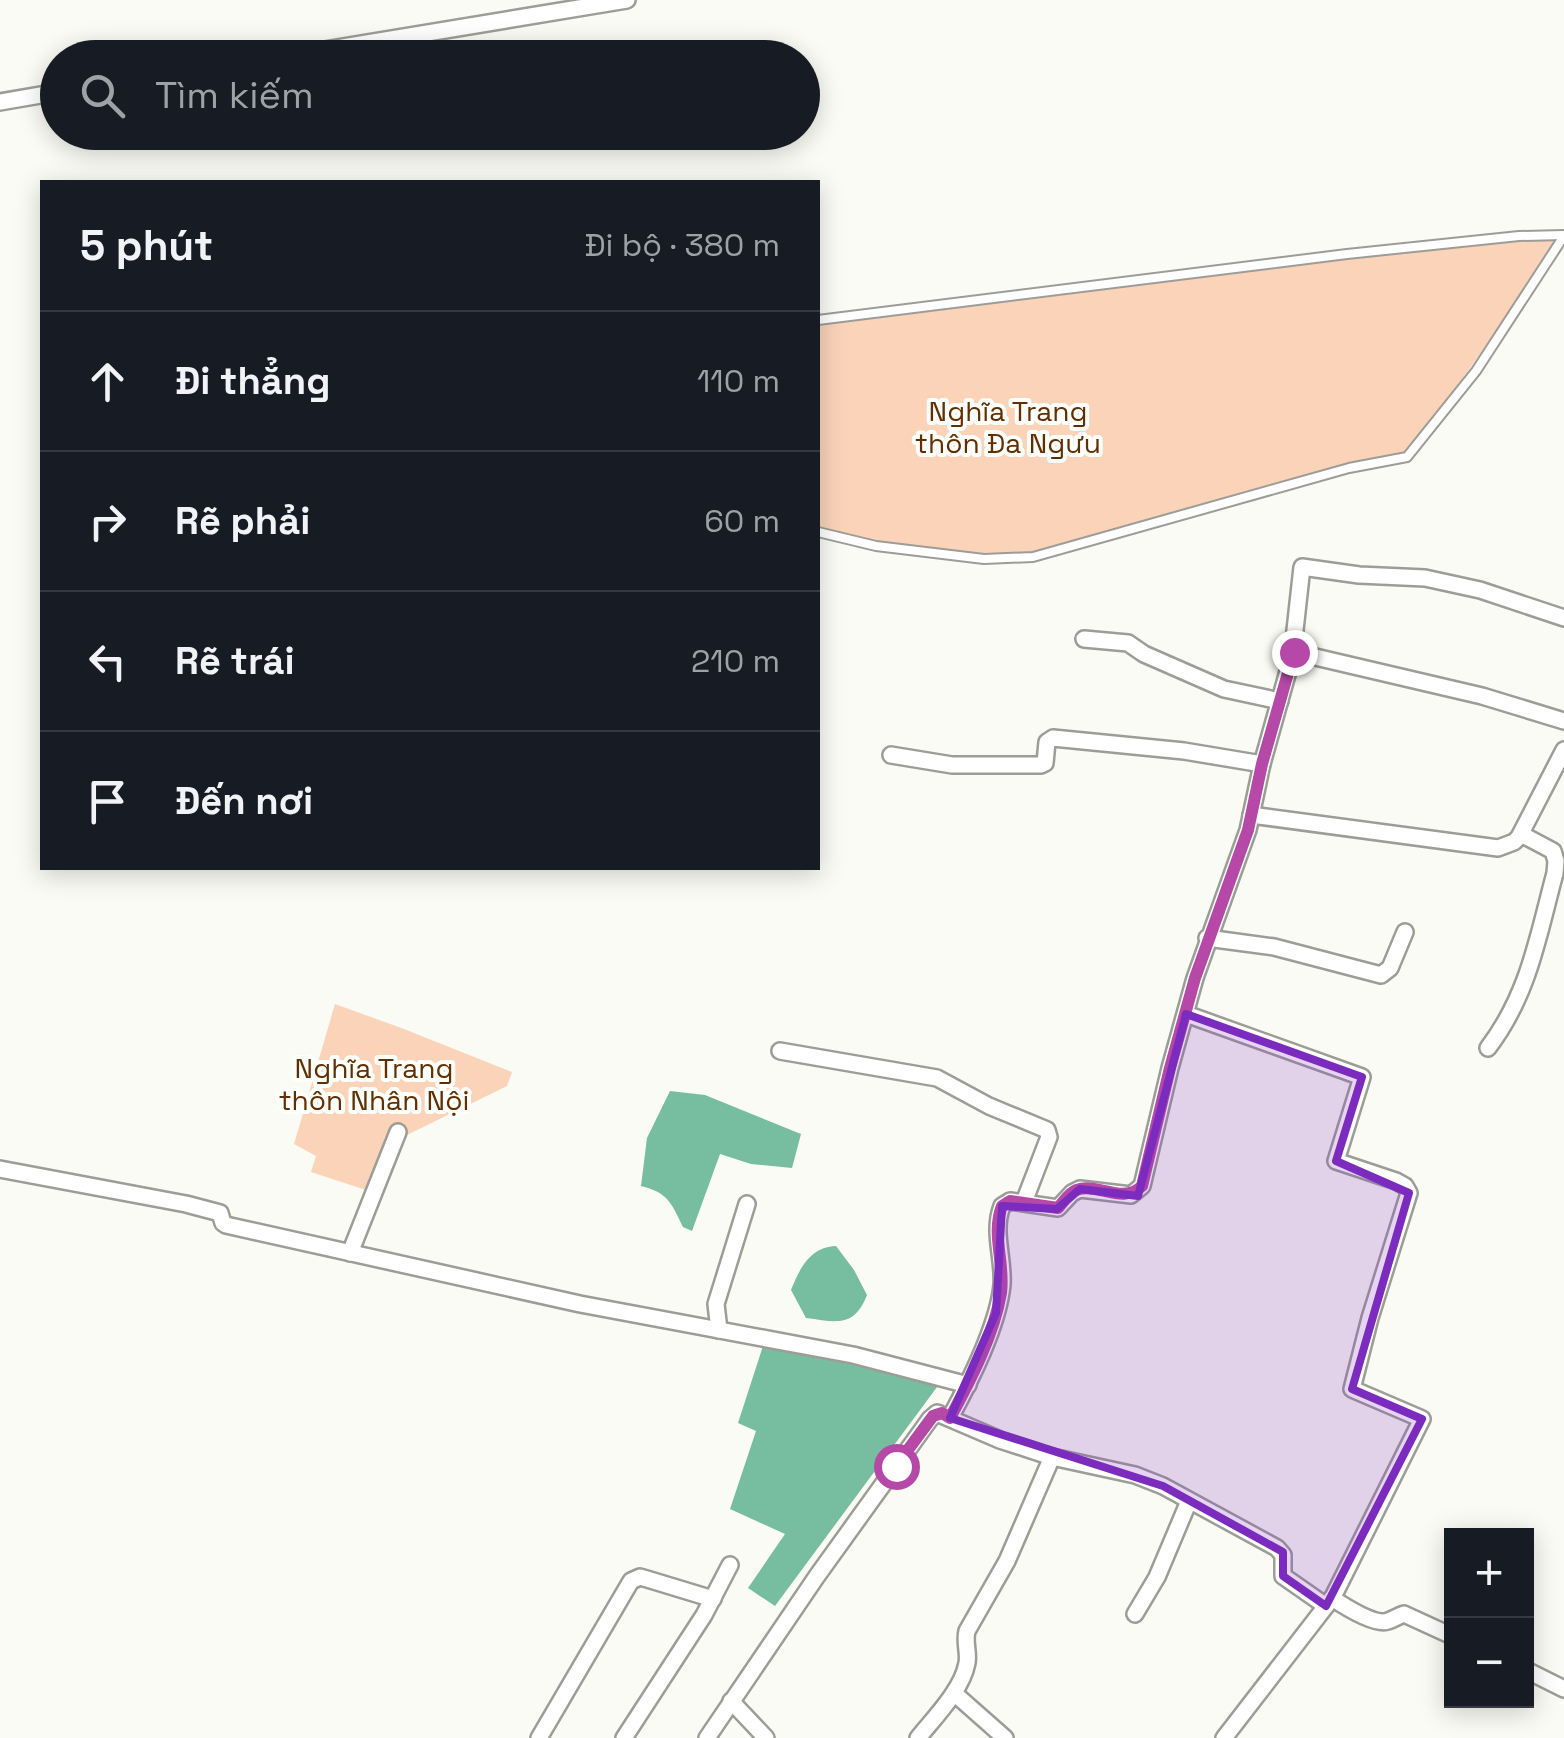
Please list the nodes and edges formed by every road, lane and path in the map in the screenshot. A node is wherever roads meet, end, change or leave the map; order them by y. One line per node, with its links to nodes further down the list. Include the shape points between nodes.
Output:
1 (627, 0): 2 (street)
2 (385, 40)
3 (40, 95): 4 (street)
4 (0, 102)
5 (1564, 235): 6 (lane, via 1346,254); 7 (lane, via 1476,371 1407,457 1032,557 966,557)
6 (820, 320)
7 (820, 532)
8 (1564, 618): 10 (street, via 1425,578 1302,567)
9 (1084, 638): 11 (street, via 1128,643 1224,689)
10 (1294, 652): 11 (street); 12 (street)
11 (1280, 702): 15 (street)
12 (1564, 721)
13 (1564, 750): 17 (street)
14 (891, 755): 15 (street, via 1042,765 1054,738)
15 (1262, 764): 16 (street)
16 (1251, 815): 17 (street, via 1487,848 1507,846); 19 (street)
17 (1522, 834): 21 (street, via 1553,850 1555,873 1524,985)
18 (1406, 932): 19 (street, via 1381,975 1274,947)
19 (1208, 938): 20 (street)
20 (1186, 1014): 25 (street, via 1139,1190 1080,1190 1058,1208); 35 (street, via 1362,1077 1336,1162 1396,1181 1409,1193 1352,1388 1422,1419)
21 (1488, 1048)
22 (780, 1051): 25 (street, via 937,1078 1047,1130)
23 (398, 1132): 27 (street)
24 (0, 1170): 27 (street, via 186,1204 220,1213 226,1226)
25 (1024, 1202): 29 (street, via 1008,1202 1000,1211 1001,1291)
26 (747, 1204): 28 (street, via 716,1304)
27 (350, 1253): 28 (street)
28 (718, 1330): 29 (street)
29 (968, 1385): 30 (street)
30 (950, 1418): 31 (street); 41 (street, via 939,1413 930,1419)
31 (1052, 1457): 32 (street, via 1134,1475); 40 (street, via 968,1630 967,1662)
32 (1189, 1501): 35 (street, via 1277,1548 1284,1576); 36 (street)
33 (730, 1565): 34 (street)
34 (712, 1599): 42 (street, via 646,1579 631,1581); 43 (street)
35 (1329, 1602): 37 (street, via 1375,1621 1404,1614); 48 (street)
36 (1135, 1614)
37 (1444, 1632)
38 (1534, 1674): 39 (street)
39 (1564, 1689)
40 (954, 1694): 46 (street); 47 (street)
41 (731, 1701): 44 (street); 45 (street)
42 (539, 1738)
43 (624, 1738)
44 (707, 1738)
45 (766, 1738)
46 (918, 1738)
47 (1005, 1738)
48 (1224, 1738)

